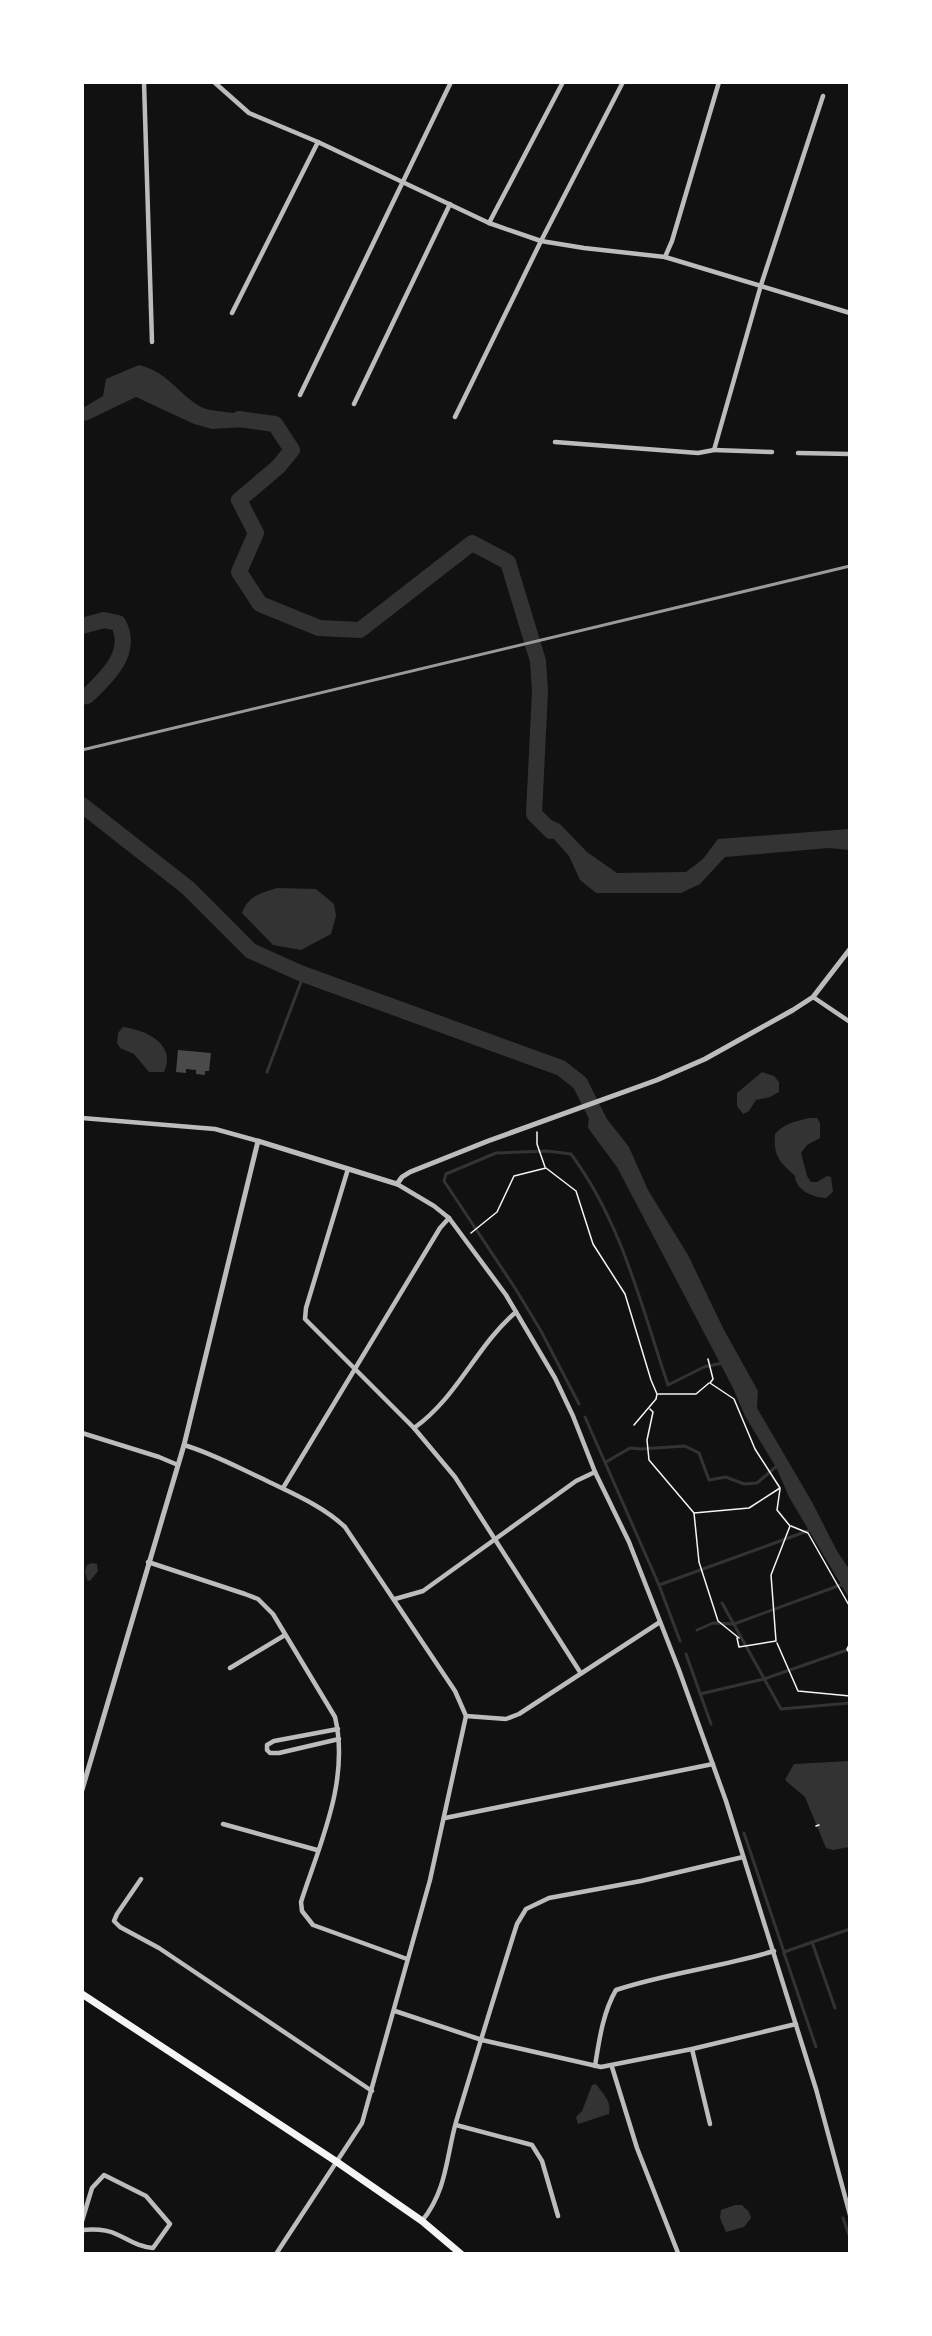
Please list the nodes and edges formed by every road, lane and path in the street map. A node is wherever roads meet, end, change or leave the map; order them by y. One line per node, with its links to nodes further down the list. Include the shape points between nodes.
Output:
1 (144, 82): 17 (street)
2 (214, 82): 8 (street, via 249,112)
3 (451, 82): 9 (street)
4 (563, 82): 11 (street)
5 (623, 82): 12 (street)
6 (719, 82): 13 (street)
7 (823, 96): 14 (street)
8 (318, 142): 9 (street); 15 (street)
9 (402, 182): 10 (street); 18 (street)
10 (450, 204): 11 (street); 19 (street)
11 (489, 223): 12 (street)
12 (541, 241): 13 (street); 20 (street)
13 (665, 257): 14 (street)
14 (761, 285): 16 (street); 22 (street)
15 (232, 313)
16 (849, 314)
17 (152, 342)
18 (300, 395)
19 (354, 404)
20 (455, 417)
21 (555, 442): 22 (street, via 698,453)
22 (714, 450): 23 (street)
23 (772, 452)
24 (798, 453): 25 (street)
25 (849, 454)
26 (849, 949): 27 (street)
27 (813, 997): 28 (street); 34 (street, via 705,1059 410,1172)
28 (849, 1022)
29 (82, 1118): 31 (street, via 214,1129)
30 (537, 1129): 32 (path, via 537,1144)
31 (258, 1141): 33 (street); 46 (street)
32 (546, 1168): 36 (path, via 514,1176 497,1212); 41 (path, via 576,1191 593,1244 625,1294)
33 (348, 1169): 34 (street); 39 (street, via 305,1319)
34 (397, 1184): 35 (street)
35 (449, 1218): 37 (street); 39 (street)
36 (471, 1233)
37 (516, 1312): 44 (street, via 445,1400); 48 (street, via 555,1378)
38 (708, 1359): 40 (path, via 713,1379)
39 (355, 1367): 44 (street); 49 (street)
40 (710, 1383): 41 (path, via 696,1394); 50 (path, via 734,1399 755,1449)
41 (657, 1394): 42 (path)
42 (649, 1408): 43 (path); 51 (path, via 653,1412 647,1440 649,1460)
43 (634, 1425)
44 (414, 1428): 53 (street, via 455,1477)
45 (82, 1433): 47 (street)
46 (184, 1445): 47 (street); 49 (street, via 208,1452)
47 (178, 1465): 54 (street)
48 (595, 1472): 53 (street); 57 (street, via 634,1552)
49 (283, 1488): 55 (street, via 345,1527)
50 (780, 1488): 51 (path, via 749,1508); 52 (path, via 777,1510)
51 (694, 1513): 59 (path, via 699,1562 718,1620 738,1638 739,1647)
52 (790, 1526): 56 (path, via 808,1533); 59 (path, via 771,1575)
53 (495, 1538): 55 (street, via 423,1591); 63 (street)
54 (148, 1562): 58 (street, via 258,1599); 69 (street)
55 (395, 1599): 65 (street, via 455,1691)
56 (849, 1608)
57 (660, 1622): 63 (street); 68 (street)
58 (285, 1635): 62 (street); 66 (street, via 335,1717)
59 (776, 1641): 64 (path, via 798,1691)
60 (849, 1643): 61 (path)
61 (849, 1654)
62 (230, 1668)
63 (580, 1672): 65 (street, via 519,1714 506,1719)
64 (849, 1696)
65 (466, 1716): 70 (street)
66 (338, 1729): 67 (street); 67 (street, via 274,1741 267,1744 267,1750 279,1753)
67 (339, 1739): 72 (street, via 340,1770)
68 (713, 1764): 70 (street); 73 (street)
69 (82, 1791)
70 (445, 1818): 76 (street)
71 (224, 1824): 72 (street)
72 (317, 1850): 76 (street, via 301,1902 307,1920)
73 (743, 1857): 75 (street); 80 (street, via 549,1898 526,1909 517,1924)
74 (141, 1880): 84 (street, via 117,1914 114,1921 120,1927 159,1948)
75 (774, 1951): 79 (street); 82 (street, via 616,1990)
76 (407, 1959): 78 (street)
77 (82, 1994): 87 (main road)
78 (395, 2011): 80 (street); 84 (street)
79 (796, 2024): 81 (street); 88 (street)
80 (482, 2040): 82 (street); 86 (street)
81 (692, 2049): 83 (street); 85 (street)
82 (595, 2066): 83 (street)
83 (612, 2067): 95 (street, via 637,2148)
84 (372, 2091): 87 (street, via 362,2123)
85 (710, 2124)
86 (456, 2125): 89 (street, via 532,2145 542,2161); 90 (street, via 443,2187)
87 (337, 2162): 90 (main road); 93 (street)
88 (849, 2215)
89 (558, 2216)
90 (422, 2221): 94 (main road)
91 (82, 2222): 92 (street, via 92,2188 104,2175 146,2196 170,2224 153,2248 133,2244 116,2233)
92 (82, 2230)
93 (276, 2253)
94 (461, 2253)
95 (678, 2253)

